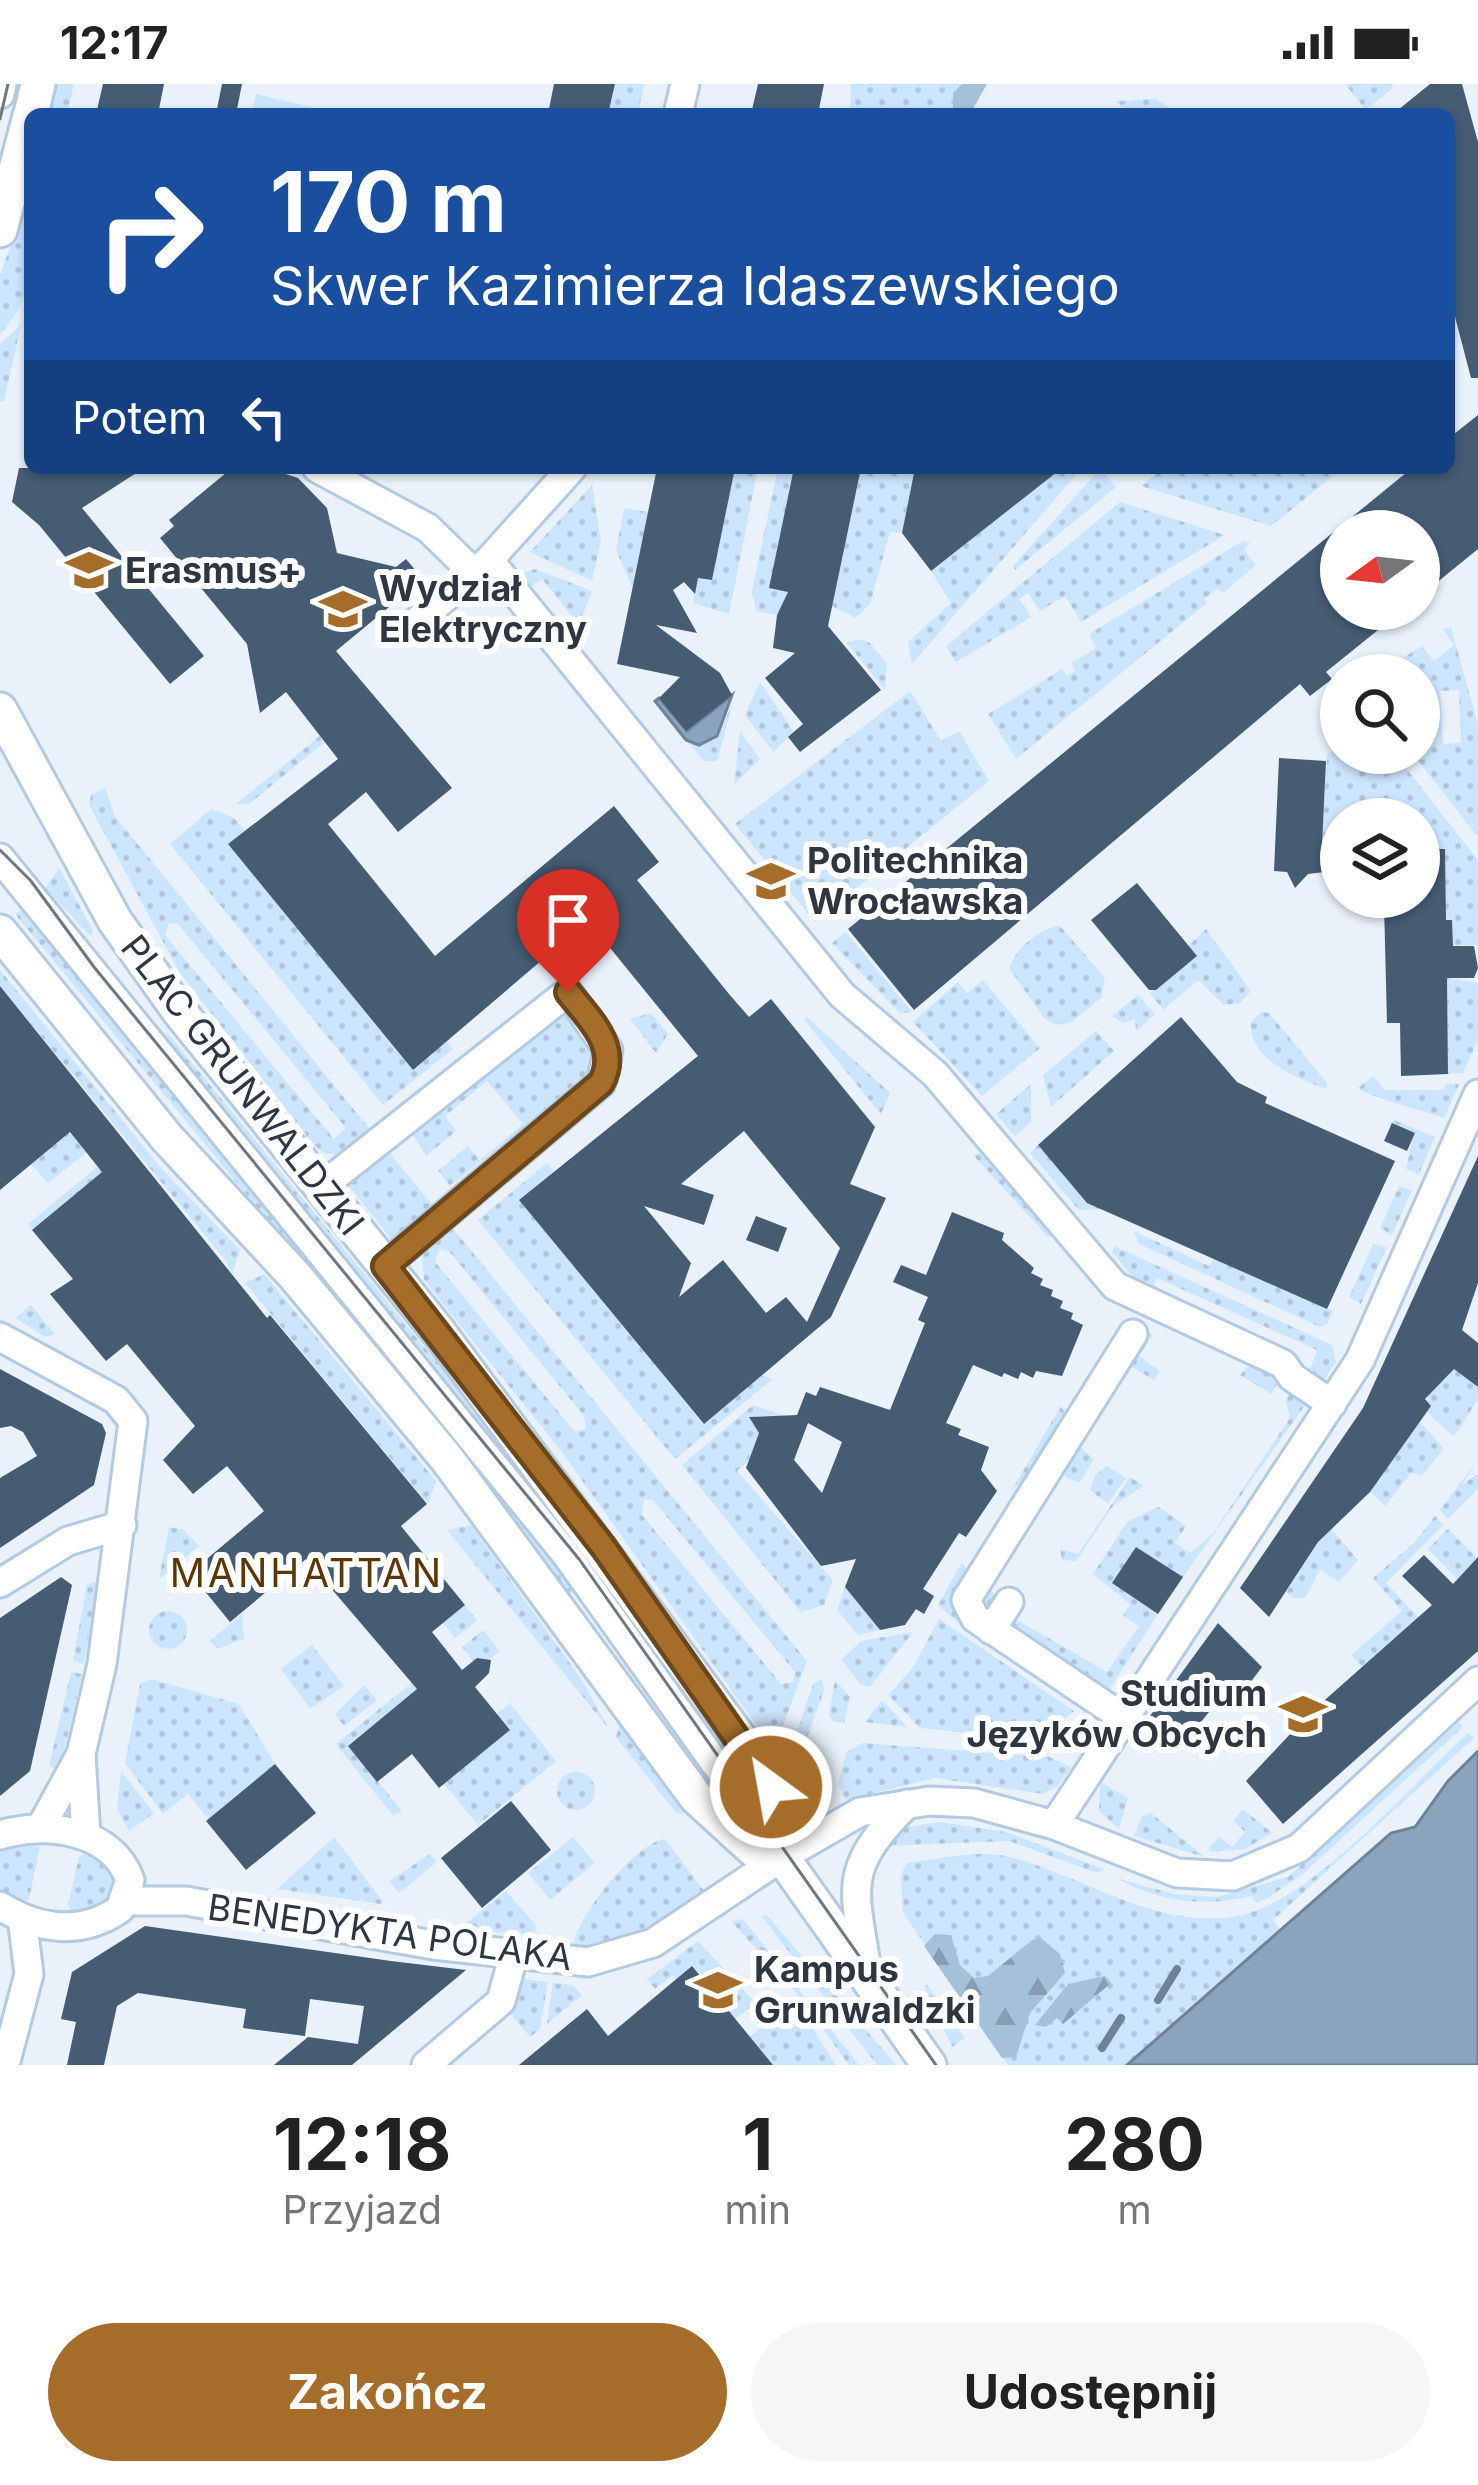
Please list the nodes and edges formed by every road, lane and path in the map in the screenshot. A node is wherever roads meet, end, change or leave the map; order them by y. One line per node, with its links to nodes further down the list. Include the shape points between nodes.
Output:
1 (2, 84): 2 (street)
2 (0, 94)
3 (24, 138): 4 (main road)
4 (0, 230)
5 (328, 474): 7 (street)
6 (567, 474): 7 (street)
7 (482, 567): 8 (street); 17 (street, via 508,584 842,995 935,1074 1115,1286 1283,1364)
8 (407, 630)
9 (0, 710): 13 (main road, PLAC GRUNWALDZKI, via 115,921 230,1082)
10 (0, 858): 30 (street, via 565,1553)
11 (0, 932): 30 (main road, PLAC GRUNWALDZKI, via 446,1459 696,1797 754,1850)
12 (1478, 1094): 17 (street, via 1368,1345)
13 (320, 1187): 14 (main road, PLAC GRUNWALDZKI); 14 (street, via 568,992 605,1041 609,1063 601,1083)
14 (385, 1266): 30 (main road, PLAC GRUNWALDZKI, via 758,1763 785,1832)
15 (1133, 1334): 21 (street, via 967,1594 969,1612)
16 (0, 1337): 18 (street, via 127,1410 134,1436)
17 (1332, 1404): 23 (street)
18 (122, 1526): 19 (street, via 68,1541); 24 (street)
19 (0, 1583)
20 (1009, 1602): 21 (street)
21 (991, 1630): 23 (street)
22 (1478, 1682): 26 (street, BENEDYKTA POLAKA, via 1299,1848 1247,1873 1177,1874)
23 (1122, 1717): 26 (street)
24 (81, 1754): 27 (street); 29 (street)
25 (908, 1804): 26 (street, BENEDYKTA POLAKA, via 974,1803); 30 (street, BENEDYKTA POLAKA, via 860,1812); 36 (street, via 872,1840 857,1873)
26 (1054, 1825)
27 (41, 1827): 28 (street); 29 (street)
28 (0, 1835)
29 (86, 1837): 31 (street, via 119,1857)
30 (782, 1857): 34 (street, BENEDYKTA POLAKA, via 653,1943 605,1959); 36 (main road, PLAC GRUNWALDZKI)
31 (128, 1890): 33 (street, via 99,1921); 34 (street, BENEDYKTA POLAKA, via 165,1887 186,1901)
32 (11, 1912): 33 (street); 35 (street)
33 (67, 1927): 35 (street)
34 (514, 1954): 38 (street, via 501,2001)
35 (29, 1974): 37 (street)
36 (868, 1979): 39 (main road, PLAC GRUNWALDZKI)
37 (5, 2065)
38 (425, 2065)
39 (928, 2065)

